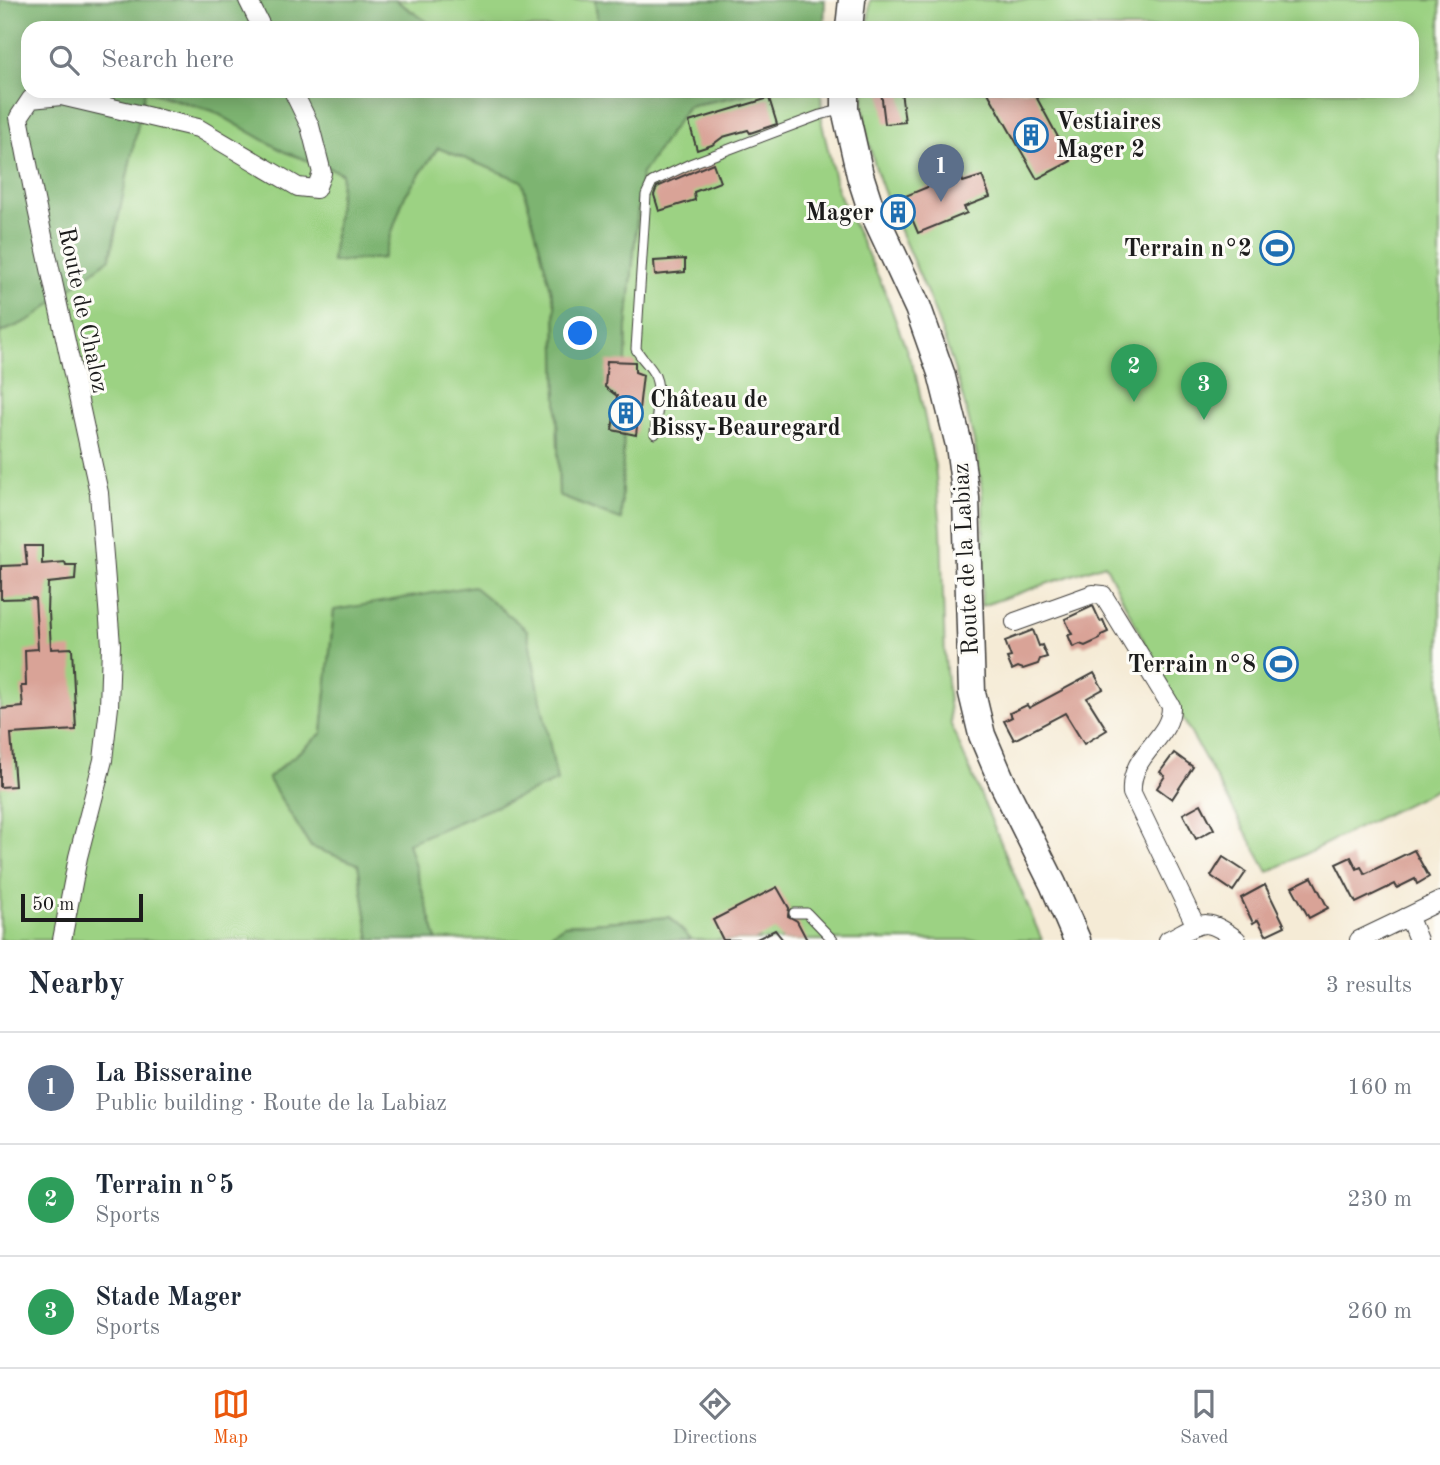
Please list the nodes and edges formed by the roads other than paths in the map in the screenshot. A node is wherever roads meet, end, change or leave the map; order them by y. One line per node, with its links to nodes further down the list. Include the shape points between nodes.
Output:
1 (248, 0): 3 (street)
2 (852, 0): 4 (main road)
3 (258, 21)
4 (850, 21)
5 (41, 98): 15 (street, Route de Chaloz, via 31,99 19,117 99,493 111,645 103,760)
6 (70, 98): 7 (street, Route de Chaloz, via 198,128 299,187 316,189 322,173 310,126)
7 (296, 98)
8 (845, 100): 9 (lane, via 820,115 652,182 646,195 636,349 654,373); 17 (main road, Route de la Labiaz, via 860,175 918,308 959,445 966,498 971,685 982,735)
9 (655, 435)
10 (1015, 622): 14 (street, via 1103,594 1122,623 1171,706 1167,723 1134,769 1132,793)
11 (1440, 901): 13 (street)
12 (794, 913): 16 (lane, via 807,913)
13 (1405, 918): 20 (street); 21 (street)
14 (1196, 926): 18 (street); 19 (street, via 1211,923)
15 (62, 940)
16 (834, 940)
17 (1077, 940)
18 (1168, 940)
19 (1237, 940)
20 (1359, 940)
21 (1418, 940)

